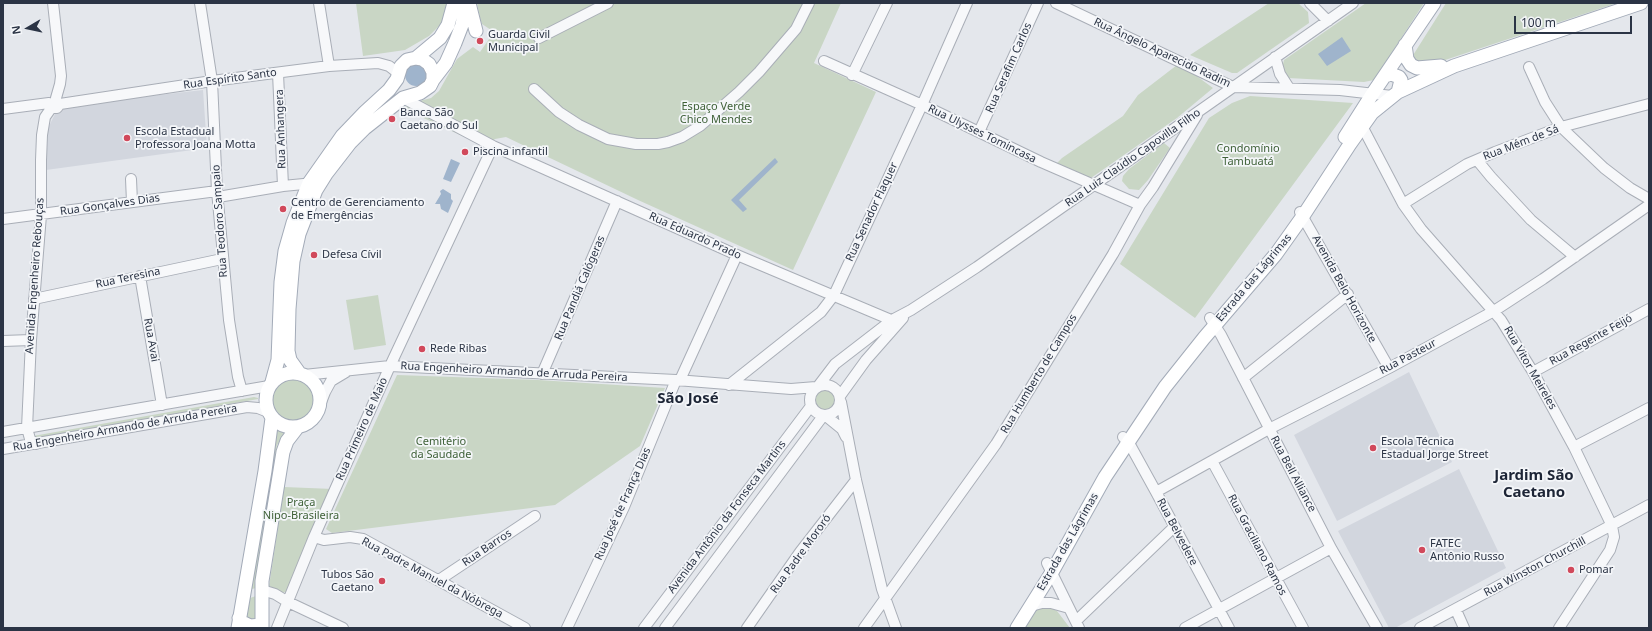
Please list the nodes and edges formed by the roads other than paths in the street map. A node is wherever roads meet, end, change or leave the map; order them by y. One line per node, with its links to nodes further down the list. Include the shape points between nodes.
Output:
1 (53, 3): 39 (street, Avenida Engenheiro Rebouças, via 61,76)
2 (200, 3): 32 (street, Rua Teodoro Sampaio)
3 (319, 3): 24 (street)
4 (454, 3): 22 (main road, via 452,16 444,33)
5 (466, 3): 31 (main road, via 455,43)
6 (469, 3): 18 (main road)
7 (608, 3): 19 (street)
8 (809, 3): 34 (street, via 796,29 739,92 700,126 668,142 636,144 608,139 559,112)
9 (887, 3): 28 (street)
10 (967, 3): 41 (street, Rua Senador Flaquer)
11 (1038, 3): 46 (street, Rua Serafim Carlos)
12 (1056, 3): 33 (street, Rua Ângelo Aparecido Radim)
13 (1310, 3): 17 (street)
14 (1353, 3): 17 (street, Rua Luiz Claúdio Capovilla Filho)
15 (1434, 3): 20 (main road, Estrada das Lágrimas)
16 (1641, 3): 25 (main road, Estrada das Lágrimas)
17 (1328, 21): 21 (street, Rua Luiz Claúdio Capovilla Filho)
18 (476, 31)
19 (539, 38)
20 (1405, 45): 25 (main road, via 1407,59 1417,68); 30 (main road, Estrada das Lágrimas)
21 (1276, 57): 33 (street, Rua Luiz Claúdio Capovilla Filho); 35 (street, via 1280,74)
22 (416, 58): 29 (main road, via 407,60 400,66); 31 (main road, via 429,64)
23 (824, 61): 28 (street, Rua Ulysses Tomincasa)
24 (329, 66): 27 (street, Rua Espírito Santo); 29 (street, Rua Espírito Santo, via 378,63 389,66)
25 (1454, 66): 37 (main road, Estrada das Lágrimas)
26 (1529, 67): 45 (street, via 1545,102)
27 (278, 73): 32 (street, Rua Espírito Santo); 52 (street, Rua Anhangera)
28 (852, 74): 41 (street, Rua Ulysses Tomincasa)
29 (397, 76): 38 (main road); 50 (main road, via 389,90 342,136)
30 (1384, 76): 36 (main road, Estrada das Lágrimas); 37 (main road, via 1391,74 1401,80)
31 (433, 80): 38 (main road, via 426,90)
32 (212, 81): 39 (street, Rua Espírito Santo); 53 (street, Rua Teodoro Sampaio)
33 (1233, 86): 35 (street, Rua Ângelo Aparecido Radim); 43 (street, Rua Luiz Claúdio Capovilla Filho)
34 (534, 88)
35 (1289, 88): 36 (street, Rua Ângelo Aparecido Radim)
36 (1373, 93): 37 (street, Rua Ângelo Aparecido Radim); 60 (main road, Estrada das Lágrimas)
37 (1395, 94): 44 (main road, Estrada das Lágrimas, via 1372,113)
38 (409, 96): 47 (street, Rua Eduardo Prado); 50 (main road, via 360,133)
39 (54, 103): 42 (street, Rua Espírito Santo); 61 (street, Avenida Engenheiro Rebouças, via 45,117 42,135)
40 (1649, 104): 45 (street, Rua Mém de Sá)
41 (922, 105): 46 (street, Rua Ulysses Tomincasa); 68 (street, Rua Senador Flaquer)
42 (3, 109)
43 (1199, 112): 51 (street, Rua Luiz Claúdio Capovilla Filho); 58 (street, Rua Humberto de Campos)
44 (1362, 126): 57 (street, Rua Vitor Meireles); 60 (main road, Estrada das Lágrimas)
45 (1561, 128): 48 (street, Rua Mém de Sá); 54 (street, via 1604,168)
46 (979, 132): 51 (street, Rua Ulysses Tomincasa)
47 (493, 146): 56 (street, Rua Eduardo Prado); 78 (street, Rua Primeiro de Maio)
48 (1477, 160): 57 (street, Rua Mém de Sá); 64 (street, via 1531,220)
49 (131, 179): 55 (street)
50 (315, 183): 52 (street, Rua Gonçalves Dias); 82 (main road, via 316,190 293,261 288,352 290,360); 86 (main road, via 293,222 285,252 280,288 278,360)
51 (1094, 185): 58 (street, Rua Ulysses Tomincasa); 72 (street, Rua Luiz Claúdio Capovilla Filho)
52 (283, 186): 53 (street, Rua Gonçalves Dias)
53 (217, 194): 55 (street, Rua Gonçalves Dias); 65 (street, Rua Teodoro Sampaio)
54 (1649, 199)
55 (132, 202): 61 (street, Rua Gonçalves Dias)
56 (617, 202): 63 (street, Rua Eduardo Prado); 83 (street, Rua Pandiá Calógeras)
57 (1403, 204): 71 (street, Rua Vitor Meireles, via 1445,257)
58 (1140, 205): 121 (street, Rua Humberto de Campos, via 1113,254 996,444)
59 (1649, 205): 64 (street, Rua Pasteur)
60 (1301, 214): 67 (street, Avenida Belo Horizonte); 73 (main road, Estrada das Lágrimas, via 1276,254)
61 (41, 215): 62 (street, Rua Gonçalves Dias); 69 (street, Avenida Engenheiro Rebouças)
62 (3, 219)
63 (738, 255): 68 (street, Rua Eduardo Prado); 85 (street, Rua José de França Dias)
64 (1575, 257): 71 (street, Rua Pasteur)
65 (222, 259): 66 (street, Rua Teresina); 90 (street, Rua Teodoro Sampaio, via 229,320)
66 (140, 276): 69 (street, Rua Teresina); 93 (street, Rua Avai)
67 (1348, 294): 79 (street, Avenida Belo Horizonte); 84 (street)
68 (834, 296): 72 (street, Rua Eduardo Prado); 87 (street, Rua Senador Flaquer, via 821,312)
69 (34, 299): 75 (street, Avenida Engenheiro Rebouças)
70 (1649, 309): 81 (street, Rua Regente Feijó)
71 (1494, 310): 79 (street, Rua Pasteur); 81 (street, Rua Vitor Meireles)
72 (895, 321): 74 (street, Rua Luiz Claúdio Capovilla Filho); 77 (street, Rua Luiz Claúdio Capovilla Filho)
73 (1213, 322): 84 (street, Rua Bell Alliance); 102 (main road, Estrada das Lágrimas, via 1165,377)
74 (868, 338): 77 (street); 88 (street, Rua Luiz Claúdio Capovilla Filho, via 835,364)
75 (31, 340): 76 (street); 98 (street, Avenida Engenheiro Rebouças)
76 (3, 341)
77 (878, 346): 91 (street, Rua Luiz Claúdio Capovilla Filho, via 846,386)
78 (390, 366): 80 (street, Rua Engenheiro Armando de Arruda Pereira); 83 (street, Rua Engenheiro Armando de Arruda Pereira); 114 (street, Rua Primeiro de Maio)
79 (1389, 368): 100 (street, Rua Pasteur)
80 (348, 371): 82 (street, Rua Engenheiro Armando de Arruda Pereira); 94 (street, Rua Engenheiro Armando de Arruda Pereira, via 332,382)
81 (1533, 372): 105 (street, Rua Vitor Meireles)
82 (302, 374): 86 (main road, via 285,374); 94 (main road, via 317,387)
83 (542, 374): 85 (street, Rua Engenheiro Armando de Arruda Pereira)
84 (1243, 378): 100 (street, Rua Bell Alliance)
85 (678, 380): 87 (street, Rua Engenheiro Armando de Arruda Pereira); 133 (street, Rua José de França Dias, via 624,507)
86 (271, 384): 90 (street, Rua Engenheiro Armando de Arruda Pereira); 96 (main road, via 265,397)
87 (729, 385): 89 (street, Rua Engenheiro Armando de Arruda Pereira)
88 (817, 386): 89 (street, Rua Engenheiro Armando de Arruda Pereira); 91 (street, via 831,386 836,389); 92 (street, via 811,395)
89 (791, 389): 92 (street, via 804,396)
90 (242, 391): 93 (street, Rua Engenheiro Armando de Arruda Pereira)
91 (840, 399): 97 (street, via 836,412); 104 (street)
92 (811, 404): 97 (street, via 817,413); 134 (street, Avenida Antônio da Fonseca Martins)
93 (162, 405): 98 (street, Rua Engenheiro Armando de Arruda Pereira)
94 (320, 405): 99 (main road, via 312,420)
95 (1649, 408): 105 (street)
96 (270, 415): 99 (main road, via 282,426); 103 (street, Rua Engenheiro Armando de Arruda Pereira, via 258,408 247,407); 120 (main road, via 265,471)
97 (824, 416): 104 (street, via 842,429); 135 (street, Avenida Antônio da Fonseca Martins)
98 (27, 428): 101 (street, Rua Engenheiro Armando de Arruda Pereira); 103 (street, via 30,439)
99 (297, 428): 119 (main road, via 283,452)
100 (1269, 429): 107 (street, Rua Pasteur); 115 (street, Rua Bell Alliance)
101 (3, 432)
102 (1126, 440): 109 (street, Rua Belvedere); 116 (main road, Estrada das Lágrimas, via 1098,474)
103 (36, 444): 106 (street, Rua Engenheiro Armando de Arruda Pereira)
104 (850, 446): 108 (street)
105 (1574, 447): 112 (street, Rua Vitor Meireles)
106 (3, 449)
107 (1212, 461): 109 (street, Rua Pasteur); 118 (street, Rua Graciliano Ramos)
108 (856, 480): 121 (street); 136 (street, Rua Padre Mororó, via 800,552)
109 (1156, 492): 113 (street, Rua Belvedere)
110 (1649, 505): 112 (street, Rua Winston Churchill)
111 (535, 516): 117 (street, Rua Barros)
112 (1612, 526): 126 (street, Rua Winston Churchill); 147 (street, Rua Vitor Meireles, via 1614,537 1610,550)
113 (1174, 527): 125 (street, Rua Belvedere); 128 (street)
114 (314, 537): 117 (street, Rua Padre Manuel da Nóbrega, via 324,540 350,537 363,539); 122 (street, Rua Primeiro de Maio)
115 (1332, 548): 118 (street); 144 (street, Rua Bell Alliance)
116 (1050, 568): 123 (main road, Estrada das Lágrimas); 124 (street); 139 (main road, Estrada das Lágrimas)
117 (439, 580): 132 (street, Rua Padre Manuel da Nóbrega)
118 (1276, 580): 125 (street); 143 (street, Rua Graciliano Ramos)
119 (262, 590): 120 (main road, via 250,593); 122 (street); 129 (main road)
120 (242, 599): 127 (main road)
121 (884, 599): 137 (street, Rua Humberto de Campos); 138 (street)
122 (288, 602): 130 (street, Rua Primeiro de Maio); 131 (street)
123 (1031, 606): 124 (street, via 1042,603); 140 (main road, Estrada das Lágrimas)
124 (1069, 608): 128 (street)
125 (1220, 610): 141 (street); 142 (street, Rua Belvedere)
126 (1456, 610): 145 (street, Rua Winston Churchill); 146 (street)
127 (239, 623): 129 (main road)
128 (1077, 625)
129 (262, 626)
130 (277, 628)
131 (343, 628)
132 (525, 628)
133 (567, 628)
134 (644, 628)
135 (666, 628)
136 (747, 628)
137 (864, 628)
138 (896, 628)
139 (1006, 628)
140 (1017, 628)
141 (1185, 628)
142 (1229, 628)
143 (1303, 628)
144 (1377, 628)
145 (1420, 628)
146 (1464, 628)
147 (1559, 628)

